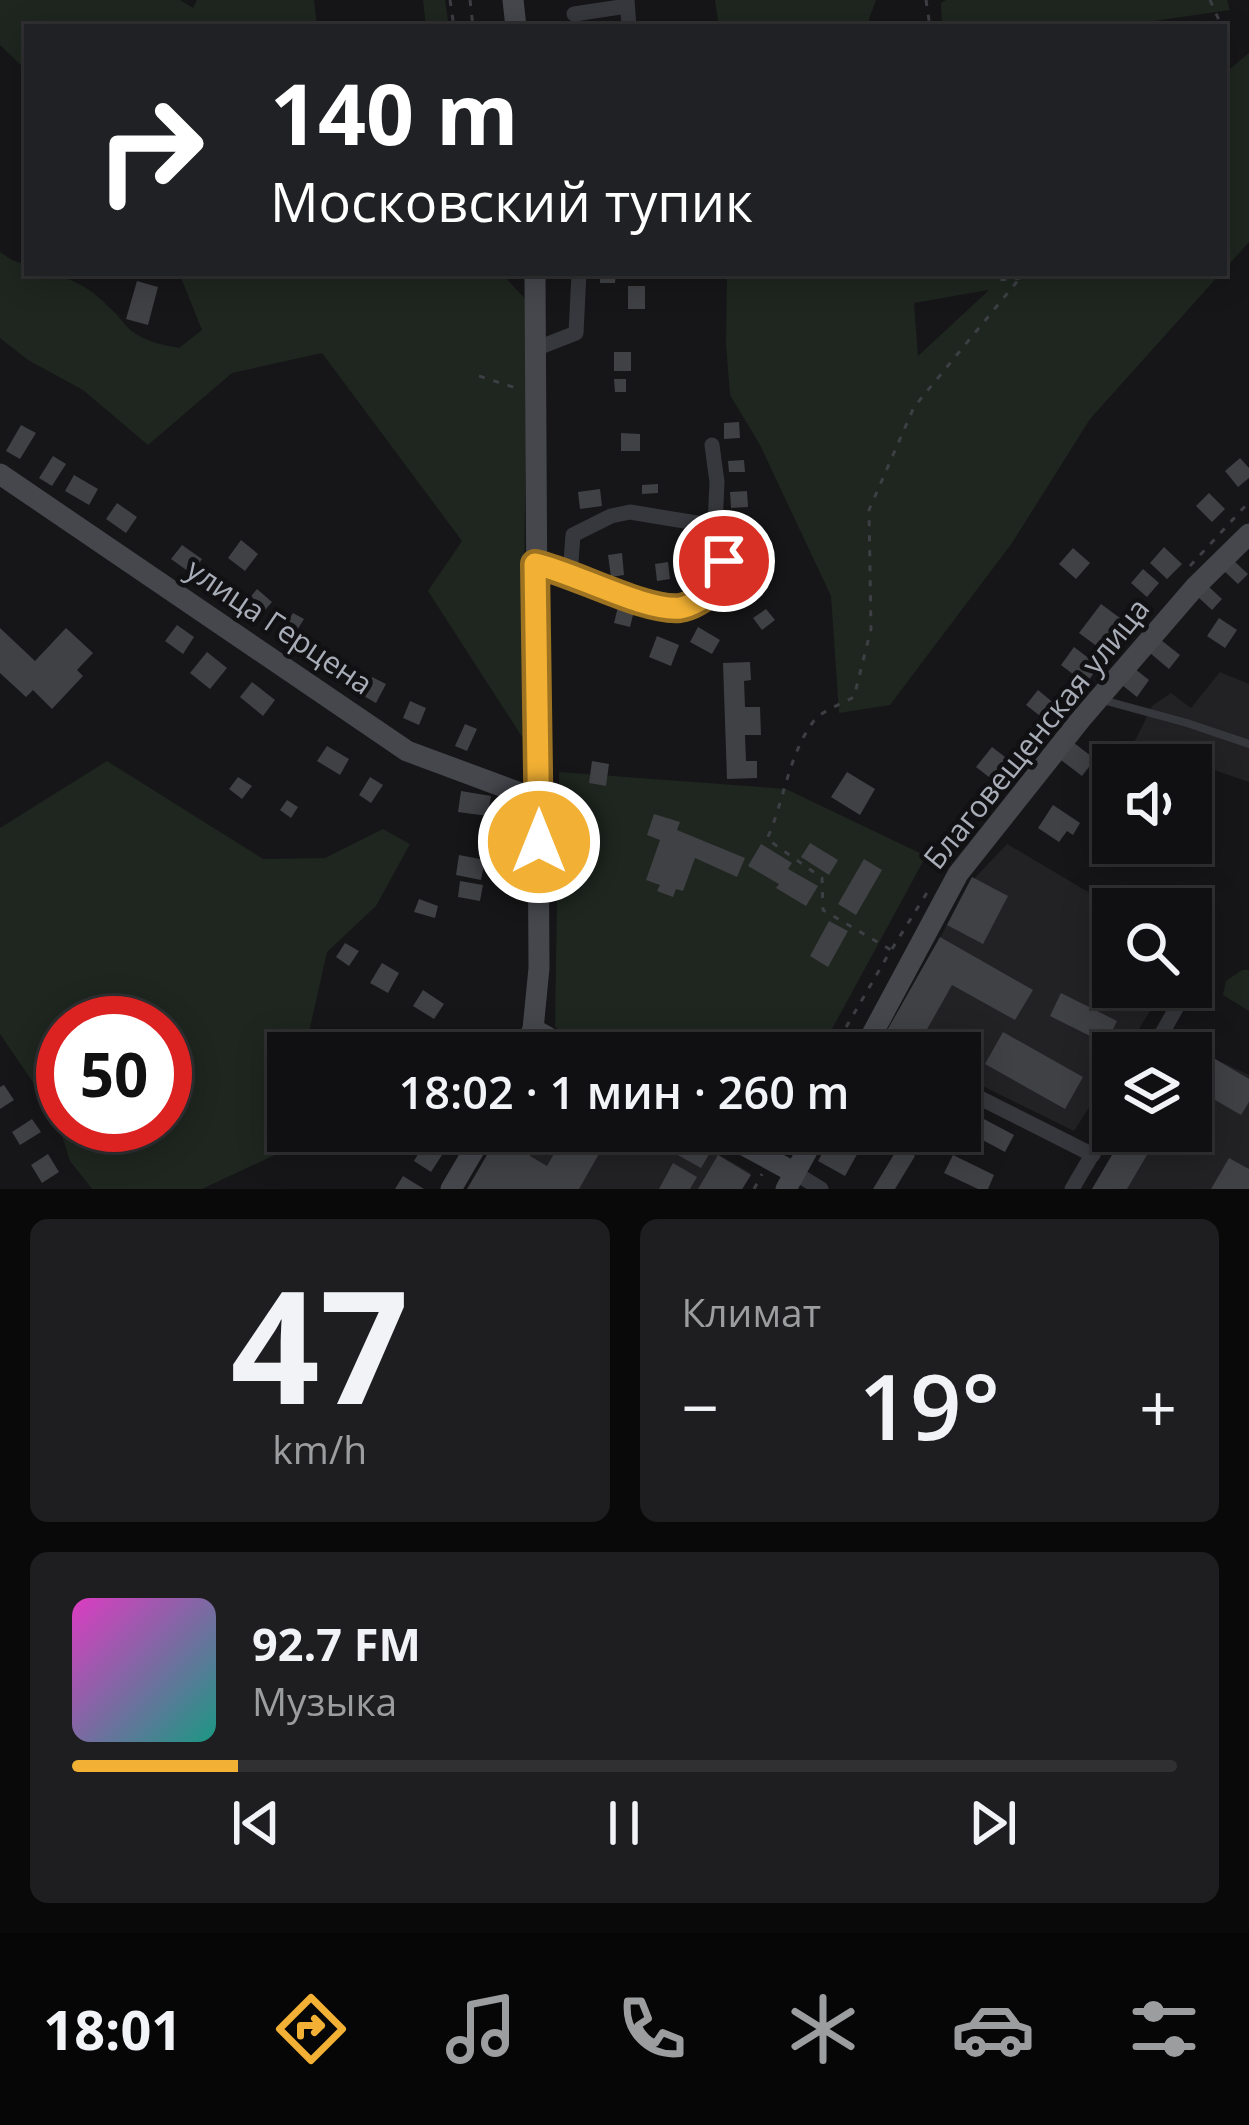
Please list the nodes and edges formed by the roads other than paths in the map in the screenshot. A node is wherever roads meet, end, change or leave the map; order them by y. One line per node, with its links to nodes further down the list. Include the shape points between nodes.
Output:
1 (627, 3): 2 (street)
2 (574, 14)
3 (535, 276): 5 (main road)
4 (579, 276): 5 (street, via 576,333)
5 (535, 349): 10 (main road)
6 (712, 445): 8 (street)
7 (0, 474): 14 (main road, улица Герцена, via 407,751)
8 (715, 526): 11 (street, via 611,516 574,535); 11 (street, via 721,586 693,604 655,606)
9 (1249, 534): 12 (main road, Благовещенская улица)
10 (535, 564): 11 (street); 14 (main road)
11 (570, 575)
12 (1098, 699): 13 (lane); 18 (main road, Благовещенская улица, via 958,874)
13 (1249, 744)
14 (539, 800): 15 (main road)
15 (533, 1029): 16 (main road); 17 (main road)
16 (532, 1032)
17 (538, 1032)
18 (874, 1032)
19 (981, 1099): 24 (street)
20 (473, 1152): 26 (main road)
21 (748, 1152): 25 (main road)
22 (806, 1152): 25 (main road)
23 (1095, 1152): 24 (street)
24 (1093, 1155): 28 (street)
25 (790, 1181): 27 (street)
26 (452, 1189)
27 (821, 1189)
28 (1072, 1189)

